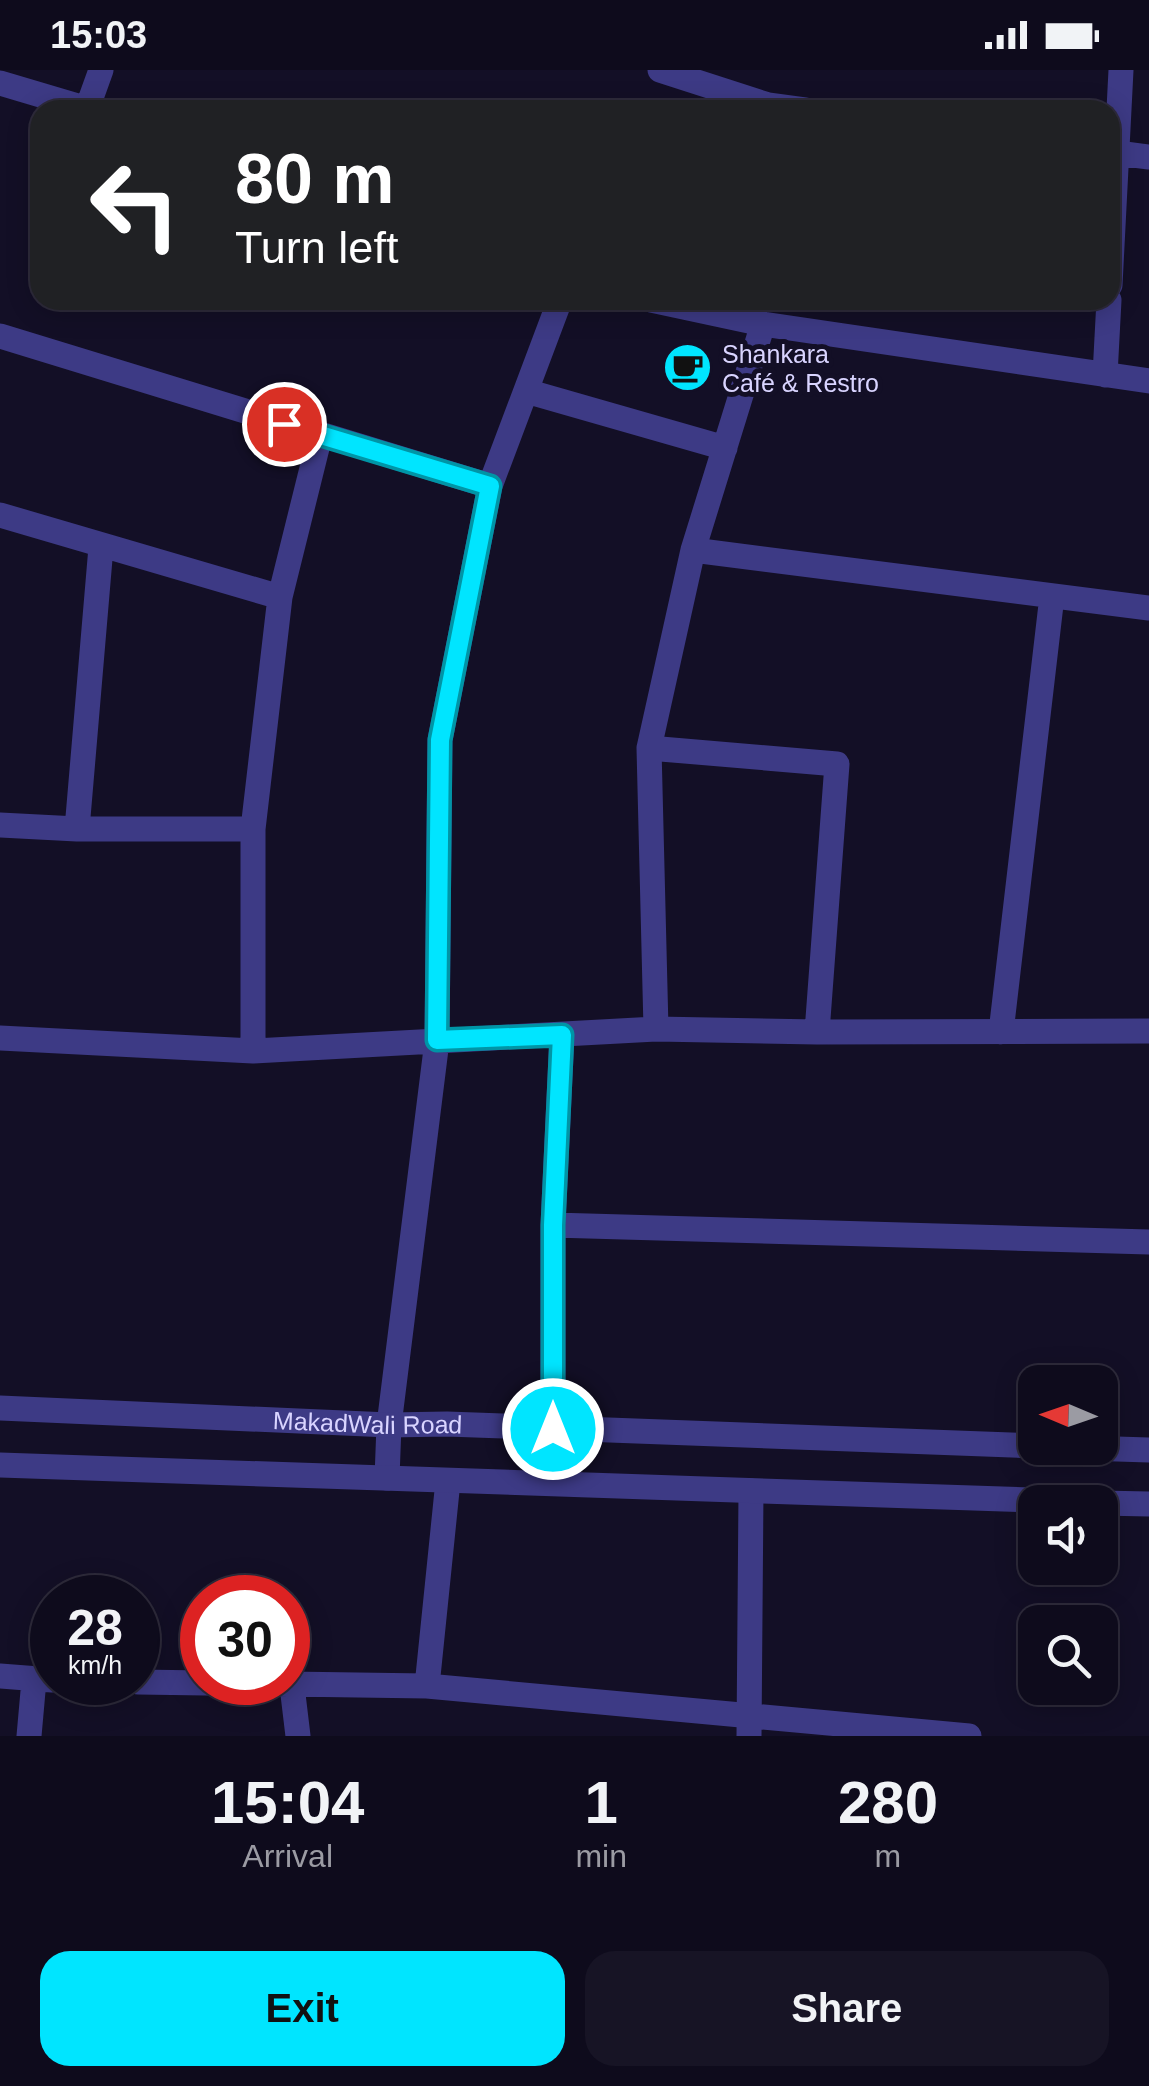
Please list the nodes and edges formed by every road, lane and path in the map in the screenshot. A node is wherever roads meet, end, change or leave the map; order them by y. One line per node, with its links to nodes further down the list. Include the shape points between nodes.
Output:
1 (100, 70): 6 (street)
2 (660, 70): 7 (street)
3 (1121, 70): 8 (street)
4 (0, 82): 5 (street)
5 (59, 100)
6 (92, 100)
7 (753, 100)
8 (1118, 100)
9 (1120, 154): 10 (street)
10 (1149, 158)
11 (556, 310): 18 (street)
12 (698, 310): 14 (street)
13 (1108, 310): 16 (street)
14 (763, 324): 16 (street); 20 (street)
15 (0, 336): 19 (street)
16 (1105, 375): 17 (street)
17 (1149, 381)
18 (526, 391): 20 (street); 21 (street)
19 (320, 436): 21 (street); 26 (street)
20 (724, 448): 24 (street)
21 (490, 486): 38 (street, via 440,740)
22 (0, 515): 23 (street)
23 (101, 547): 26 (street); 30 (street)
24 (693, 550): 25 (street); 28 (street)
25 (1052, 596): 27 (street); 34 (street)
26 (280, 597): 31 (street)
27 (1149, 608)
28 (649, 748): 32 (street); 33 (street, via 837,764)
29 (0, 825): 30 (street)
30 (77, 828): 31 (street)
31 (252, 829): 39 (street)
32 (656, 1029): 33 (street); 36 (street)
33 (817, 1032): 34 (street)
34 (1001, 1032): 35 (street)
35 (1149, 1032)
36 (562, 1035): 38 (street); 40 (street)
37 (0, 1038): 39 (street)
38 (437, 1040): 39 (street); 43 (street)
39 (252, 1051)
40 (553, 1225): 41 (street); 44 (street)
41 (1149, 1242)
42 (0, 1408): 43 (street, MakadWali Road)
43 (389, 1425): 44 (street, MakadWali Road); 49 (street)
44 (553, 1429): 45 (street, MakadWali Road)
45 (1018, 1445)
46 (1118, 1449): 47 (street)
47 (1149, 1450)
48 (0, 1465): 49 (street)
49 (387, 1478): 50 (street)
50 (448, 1480): 51 (street); 58 (street)
51 (751, 1491): 52 (street); 61 (street)
52 (1018, 1500)
53 (1118, 1503): 54 (street)
54 (1149, 1504)
55 (0, 1676): 56 (street)
56 (30, 1679)
57 (310, 1686): 58 (street)
58 (427, 1686): 61 (street)
59 (37, 1705): 62 (street)
60 (294, 1705): 63 (street)
61 (749, 1726): 64 (street)
62 (30, 1736)
63 (298, 1736)
64 (966, 1736)

